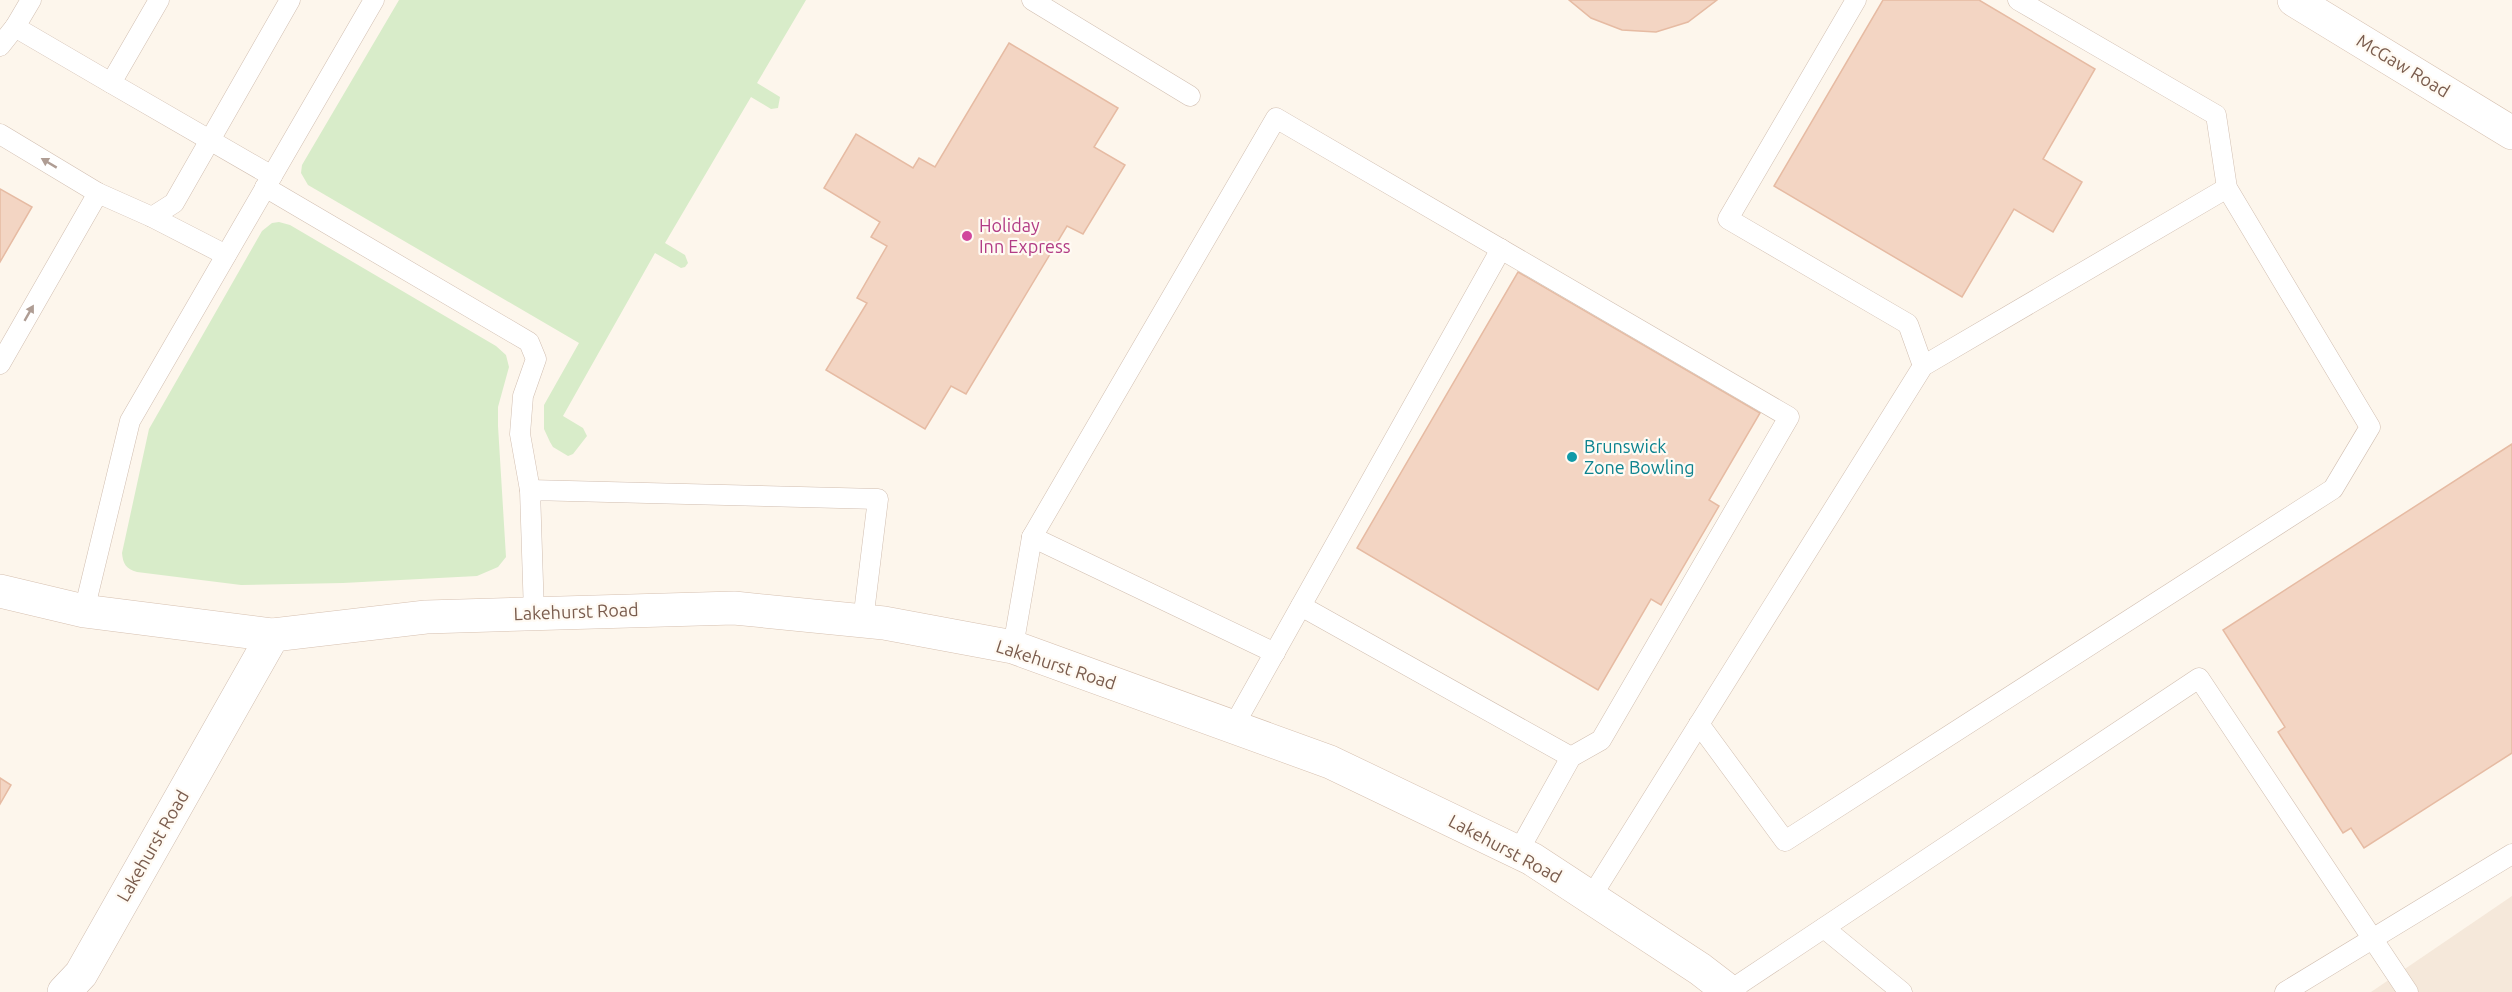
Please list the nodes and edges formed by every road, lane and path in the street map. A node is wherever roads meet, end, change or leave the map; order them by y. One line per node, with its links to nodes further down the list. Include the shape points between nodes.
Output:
1 (31, 0): 9 (lane)
2 (159, 0): 11 (lane)
3 (290, 0): 15 (lane)
4 (374, 0): 16 (lane)
5 (1032, 0): 12 (lane)
6 (1856, 0): 23 (lane, via 1728,219 1908,324)
7 (2018, 0): 17 (lane, via 2216,115)
8 (2294, 0): 13 (street, McGaw Road)
9 (15, 27): 10 (lane); 11 (lane)
10 (0, 46)
11 (111, 83): 15 (lane)
12 (1190, 96)
13 (2512, 133)
14 (0, 134): 18 (lane, one-way to 14)
15 (210, 140): 16 (lane); 19 (lane, via 174,203)
16 (268, 181): 21 (lane); 24 (lane, via 529,342 536,359 523,396 520,434)
17 (2227, 188): 23 (lane); 34 (lane, via 2370,427 2333,489 1785,842)
18 (98, 193): 19 (lane); 22 (lane, one-way to 18)
19 (152, 217): 21 (lane)
20 (1501, 249): 25 (lane, via 1276,118); 27 (lane); 36 (lane, via 1789,417 1601,740)
21 (226, 255): 28 (lane, via 130,421)
22 (0, 364)
23 (1923, 366): 34 (lane)
24 (530, 490): 29 (lane); 30 (lane, via 878,499)
25 (1032, 537): 32 (lane); 33 (lane)
26 (0, 591): 28 (street, Lakehurst Road)
27 (1301, 606): 33 (lane); 36 (lane)
28 (84, 611): 31 (street, Lakehurst Road)
29 (534, 614): 30 (street, Lakehurst Road, via 734,608); 31 (street, Lakehurst Road, via 426,617)
30 (863, 621): 32 (street, Lakehurst Road)
31 (273, 635): 43 (street, Lakehurst Road, via 81,974)
32 (1013, 647): 35 (street, Lakehurst Road)
33 (1275, 653): 35 (lane)
34 (1700, 724): 39 (lane)
35 (1233, 727): 37 (street, Lakehurst Road, via 1330,762)
36 (1571, 757): 37 (lane)
37 (1518, 852): 39 (street, Lakehurst Road)
38 (2512, 854): 41 (lane)
39 (1591, 897): 42 (street, Lakehurst Road)
40 (1824, 928): 41 (lane, via 2199,678); 42 (lane); 44 (lane)
41 (2372, 939): 45 (lane); 46 (lane)
42 (1730, 991)
43 (64, 992)
44 (1902, 992)
45 (2285, 992)
46 (2408, 992)

